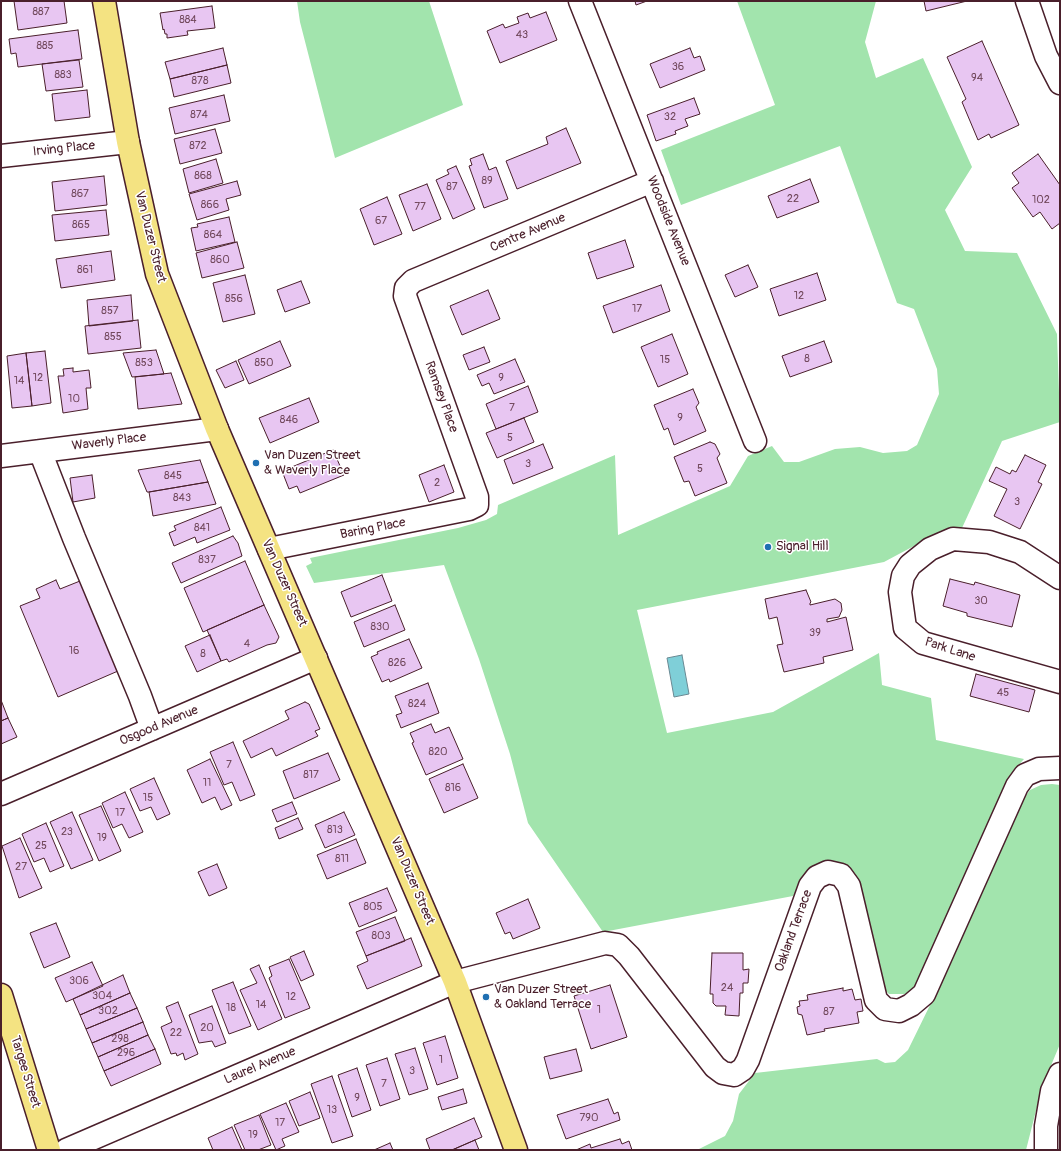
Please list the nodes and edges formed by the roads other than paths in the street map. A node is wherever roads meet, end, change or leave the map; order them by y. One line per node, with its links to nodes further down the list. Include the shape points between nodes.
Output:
1 (104, 1): 5 (main road, Van Duzer Street)
2 (580, 1): 7 (street, Woodside Avenue)
3 (1026, 1): 4 (street, via 1046,56)
4 (1060, 83)
5 (128, 142): 6 (street, Irving Place); 9 (main road, Van Duzer Street, via 157,274)
6 (1, 156)
7 (652, 181): 8 (street, Centre Avenue, via 414,281); 10 (street, Woodside Avenue)
8 (406, 288): 13 (street, Ramsey Place, via 405,296 477,497)
9 (216, 429): 11 (street, Waverly Place); 14 (main road, Van Duzer Street)
10 (755, 441)
11 (40, 451): 12 (street, Waverly Place); 18 (street)
12 (1, 456)
13 (477, 505): 14 (street, Baring Place, via 469,509)
14 (269, 550): 16 (main road, Van Duzer Street)
15 (1060, 578): 17 (street, Park Lane, via 1020,552 989,542 953,539 930,549 910,565 903,576 900,592 906,628 923,643)
16 (316, 658): 18 (street, Osgood Avenue); 21 (main road, Van Duzer Street)
17 (1060, 682)
18 (152, 729): 20 (street, Osgood Avenue)
19 (1060, 768): 21 (street, Oakland Terrace, via 1039,768 1025,775 1017,786 924,994 899,1011 885,1009 876,1000 849,886 841,875 828,872 817,877 810,886 748,1060 743,1069 734,1075 723,1073 715,1067 630,956 618,946 605,943)
20 (1, 794)
21 (455, 982): 25 (street, Laurel Avenue); 26 (main road, Van Duzer Street)
22 (1, 995): 24 (main road, Targee Street)
23 (1060, 1074): 27 (street, via 1052,1091 1046,1126)
24 (49, 1150)
25 (66, 1150)
26 (516, 1150)
27 (1046, 1150)

